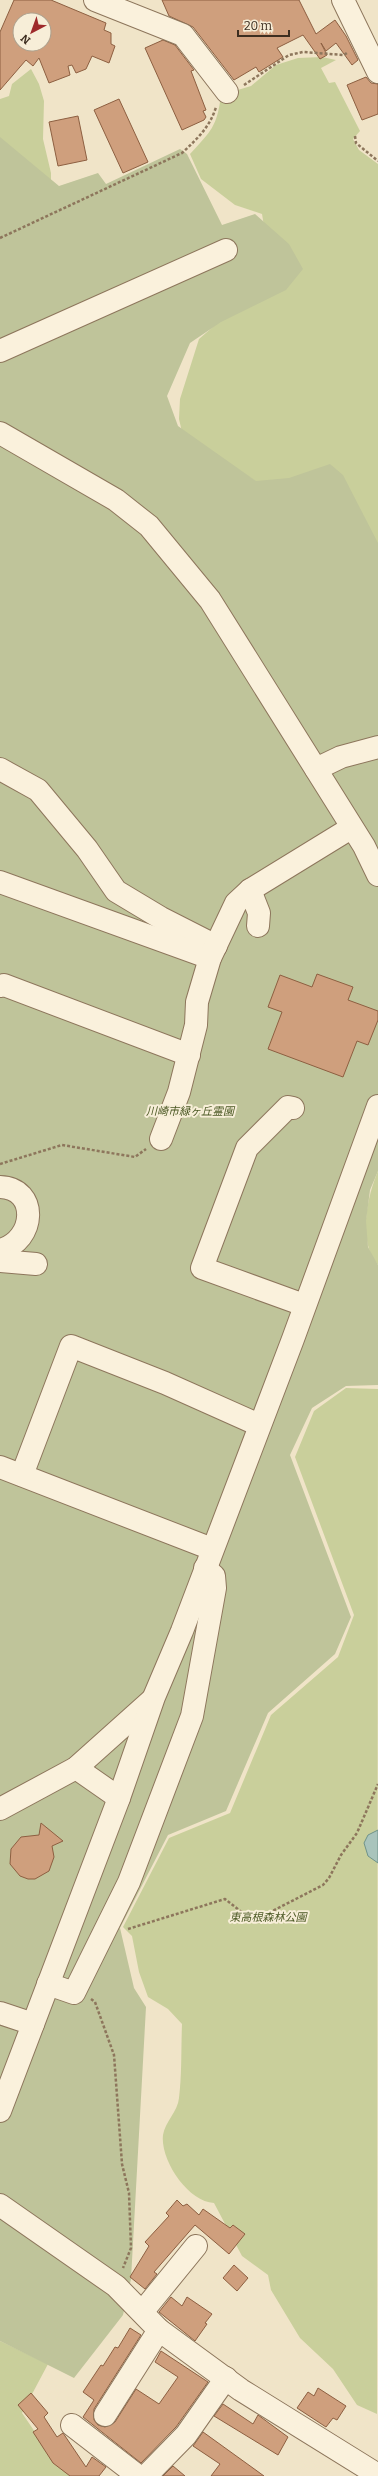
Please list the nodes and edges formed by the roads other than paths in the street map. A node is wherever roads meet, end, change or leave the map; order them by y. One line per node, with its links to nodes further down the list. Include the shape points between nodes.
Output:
1 (94, 0): 4 (street, via 183,35)
2 (343, 0): 3 (street)
3 (378, 72)
4 (226, 90)
5 (226, 250): 6 (street)
6 (0, 351)
7 (0, 433): 10 (street, via 116,500 149,526 210,600)
8 (378, 746): 10 (street, via 341,757)
9 (0, 769): 16 (street, via 38,790 87,849 116,891)
10 (316, 769): 11 (street)
11 (351, 828): 12 (street, via 364,846); 14 (street)
12 (378, 875)
13 (0, 882): 16 (street)
14 (250, 890): 15 (street, via 259,912); 16 (street, via 236,904)
15 (258, 926)
16 (213, 952): 18 (street, via 196,1002 196,1025)
17 (0, 986): 18 (street, via 4,985)
18 (189, 1054): 21 (street, via 179,1092)
19 (378, 1106): 26 (street)
20 (293, 1108): 26 (street, via 288,1107 247,1148 202,1268)
21 (161, 1139)
22 (0, 1187): 23 (street, via 16,1192 22,1198 29,1217 24,1235 18,1242)
23 (0, 1250)
24 (0, 1261): 25 (street)
25 (36, 1264)
26 (304, 1305): 27 (street)
27 (259, 1425): 29 (street, via 71,1346); 30 (street)
28 (0, 1467): 29 (street)
29 (22, 1475): 30 (street)
30 (208, 1558): 31 (street, via 182,1631); 35 (street, via 215,1588 192,1716 129,1882 74,1993)
31 (154, 1698): 32 (street); 33 (street)
32 (76, 1768): 33 (street); 34 (street)
33 (119, 1798): 35 (street)
34 (0, 1809)
35 (48, 1984): 37 (street)
36 (0, 2013): 37 (street)
37 (33, 2024): 38 (street)
38 (0, 2111)
39 (0, 2205): 41 (street, via 116,2286)
40 (196, 2246): 41 (street)
41 (143, 2311): 42 (street)
42 (159, 2330): 43 (street); 44 (street)
43 (226, 2378): 46 (street, via 241,2390); 48 (street, via 186,2435)
44 (105, 2415)
45 (72, 2425): 47 (street)
46 (378, 2475)
47 (138, 2476)
48 (146, 2476)

